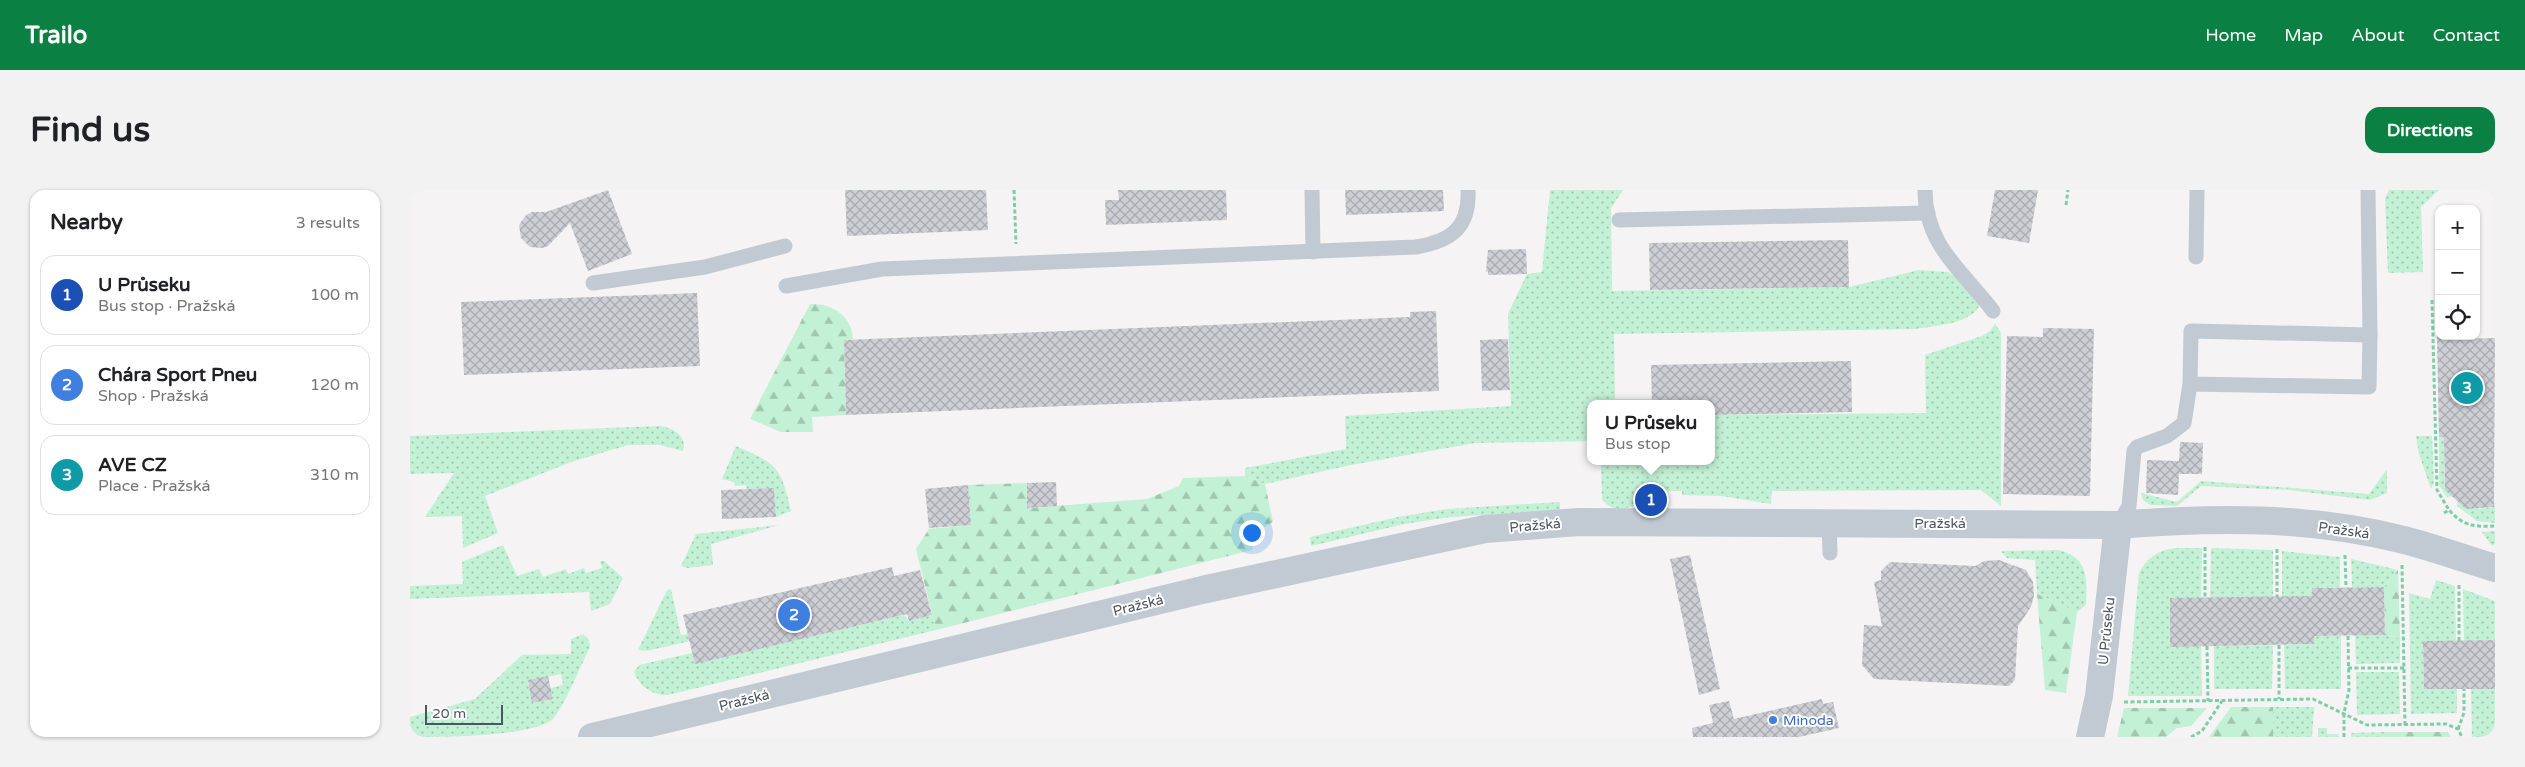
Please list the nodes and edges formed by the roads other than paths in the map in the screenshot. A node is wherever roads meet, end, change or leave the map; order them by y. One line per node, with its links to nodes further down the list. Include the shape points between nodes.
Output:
1 (1312, 190): 9 (lane)
2 (1468, 190): 9 (lane, via 1466,214 1460,227 1449,238 1416,247)
3 (1925, 190): 6 (lane)
4 (2197, 190): 10 (lane)
5 (2368, 190): 14 (lane)
6 (1928, 214): 7 (lane); 13 (lane, via 1937,242 1950,262)
7 (1619, 220)
8 (784, 246): 11 (lane, via 705,267)
9 (1313, 252): 12 (lane, via 882,269)
10 (2196, 257)
11 (593, 283)
12 (786, 286)
13 (1993, 311)
14 (2370, 335): 15 (lane, via 2191,331); 15 (lane, via 2369,388)
15 (2190, 384): 17 (lane, via 2184,423 2167,436 2134,451 2130,506)
16 (1829, 522): 17 (street, Pražská); 18 (lane); 20 (street, Pražská, via 1579,522 1485,529 1202,590)
17 (2118, 525): 19 (street, Pražská, via 2191,518 2296,523 2405,540); 21 (street, U Průseku, via 2099,696)
18 (1830, 553)
19 (2495, 568)
20 (592, 737)
21 (2090, 737)

